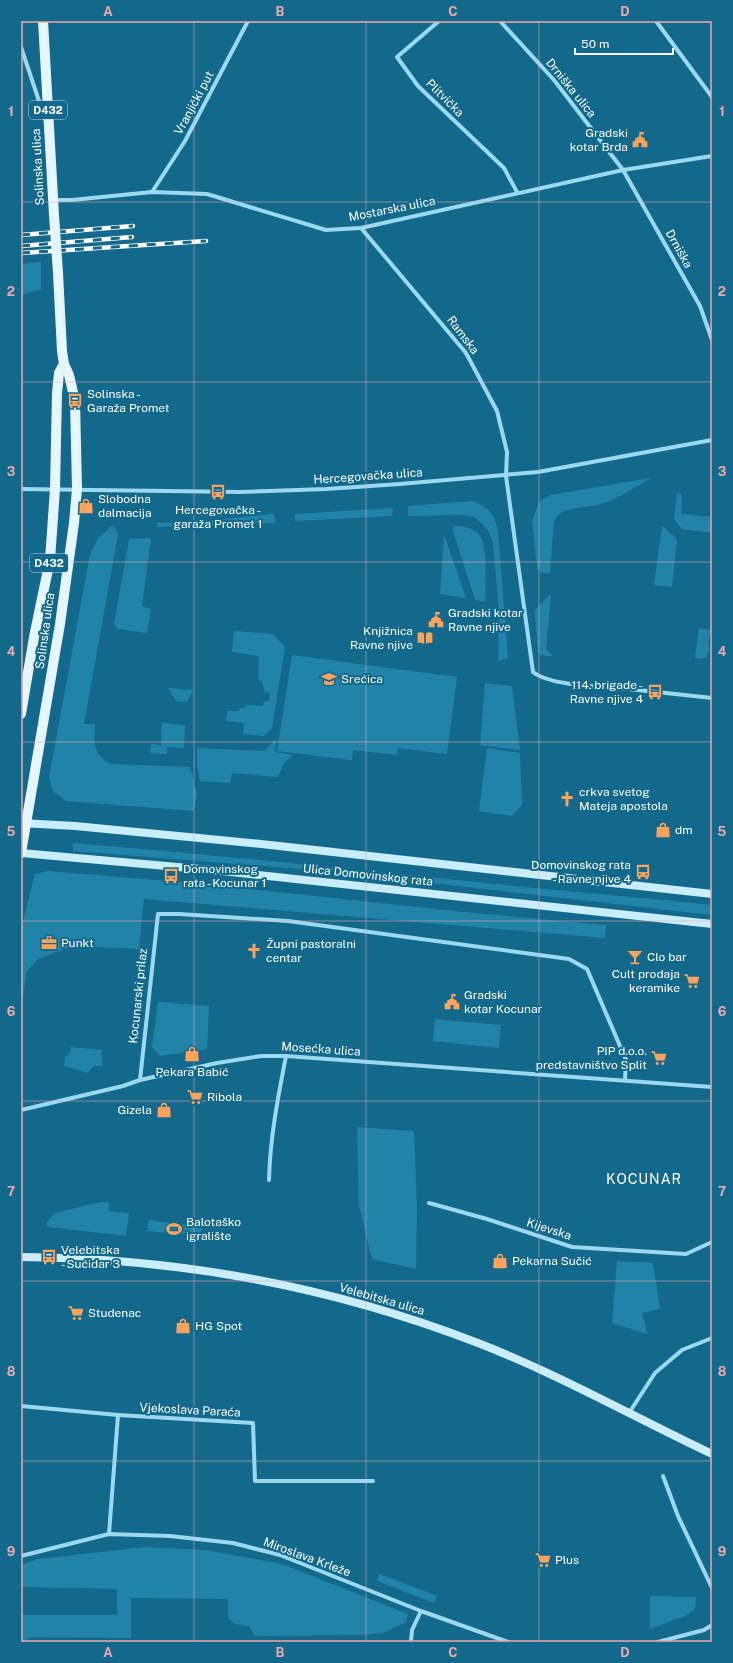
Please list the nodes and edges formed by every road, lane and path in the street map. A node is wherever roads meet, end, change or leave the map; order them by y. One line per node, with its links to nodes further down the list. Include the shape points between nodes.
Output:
1 (43, 21): 8 (main road, Solinska ulica / D432)
2 (248, 21): 11 (street, Vranjički put, via 186,141)
3 (439, 21): 12 (street, Plitvička, via 397,57 418,86 504,168)
4 (500, 21): 10 (street, Drniška ulica, via 554,80)
5 (656, 21): 7 (street)
6 (21, 47): 8 (street)
7 (712, 97)
8 (49, 133): 13 (main road, Solinska ulica / D432)
9 (712, 156): 10 (street, Mostarska ulica)
10 (623, 170): 12 (street, Mostarska ulica); 15 (street, Drniška, via 700,306)
11 (152, 192): 13 (street, Mostarska ulica); 14 (street, Mostarska ulica, via 207,194 326,230)
12 (516, 192): 14 (street, Mostarska ulica)
13 (53, 200): 16 (main road, Solinska ulica / D432, bridge)
14 (361, 228): 18 (street, Ramska, via 466,353 497,411 508,452)
15 (712, 340)
16 (64, 364): 20 (main road, Solinska ulica / D432, via 59,374 57,393); 21 (main road, Solinska ulica / D432, via 75,401)
17 (712, 440): 18 (street, Hercegovačka ulica)
18 (506, 476): 21 (street, Hercegovačka ulica, via 334,489 247,492); 22 (street, Ramska, via 533,672 546,679 576,684)
19 (21, 489): 20 (street, Hercegovačka ulica)
20 (55, 489): 21 (street, Hercegovačka ulica); 23 (main road, Solinska ulica / D432, via 50,560)
21 (77, 489): 24 (main road, Solinska ulica / D432, via 60,624)
22 (712, 698)
23 (21, 714)
24 (23, 823): 25 (main road, Solinska ulica / D432); 26 (main road, Ulica Domovinskog rata, via 254,844)
25 (21, 853): 27 (main road, Ulica Domovinskog rata)
26 (712, 894)
27 (712, 924)
28 (286, 1056): 29 (street, Mosećka ulica, via 260,1056 217,1063); 30 (street, Mosećka ulica); 33 (street, via 273,1122)
29 (140, 1080): 30 (street, Kocunarski prilaz, via 158,914 288,921 569,959 587,969 626,1060); 32 (street, Mosećka ulica)
30 (625, 1080): 31 (street, Mosećka ulica)
31 (712, 1087)
32 (21, 1110)
33 (269, 1180)
34 (429, 1203): 35 (street, Kijevska, via 572,1247 686,1254)
35 (712, 1242)
36 (21, 1257): 39 (main road, Velebitska ulica, via 86,1258 202,1270 256,1278 371,1307 478,1343 559,1378)
37 (712, 1338): 39 (street, via 682,1350 655,1374)
38 (21, 1406): 40 (street, Vjekoslava Paraća)
39 (629, 1413): 41 (main road, Velebitska ulica)
40 (118, 1415): 43 (street, Vjekoslava Paraća, via 253,1423 256,1481); 44 (street)
41 (712, 1454)
42 (663, 1476): 46 (street)
43 (373, 1481)
44 (109, 1534): 45 (street, Miroslava Krleže); 47 (street, Miroslava Krleže, via 170,1536 233,1543 280,1555)
45 (21, 1556)
46 (712, 1588)
47 (420, 1611): 49 (street, via 412,1630); 50 (street, Miroslava Krleže)
48 (712, 1625): 51 (street, via 704,1630)
49 (411, 1642)
50 (508, 1642)
51 (658, 1642)

